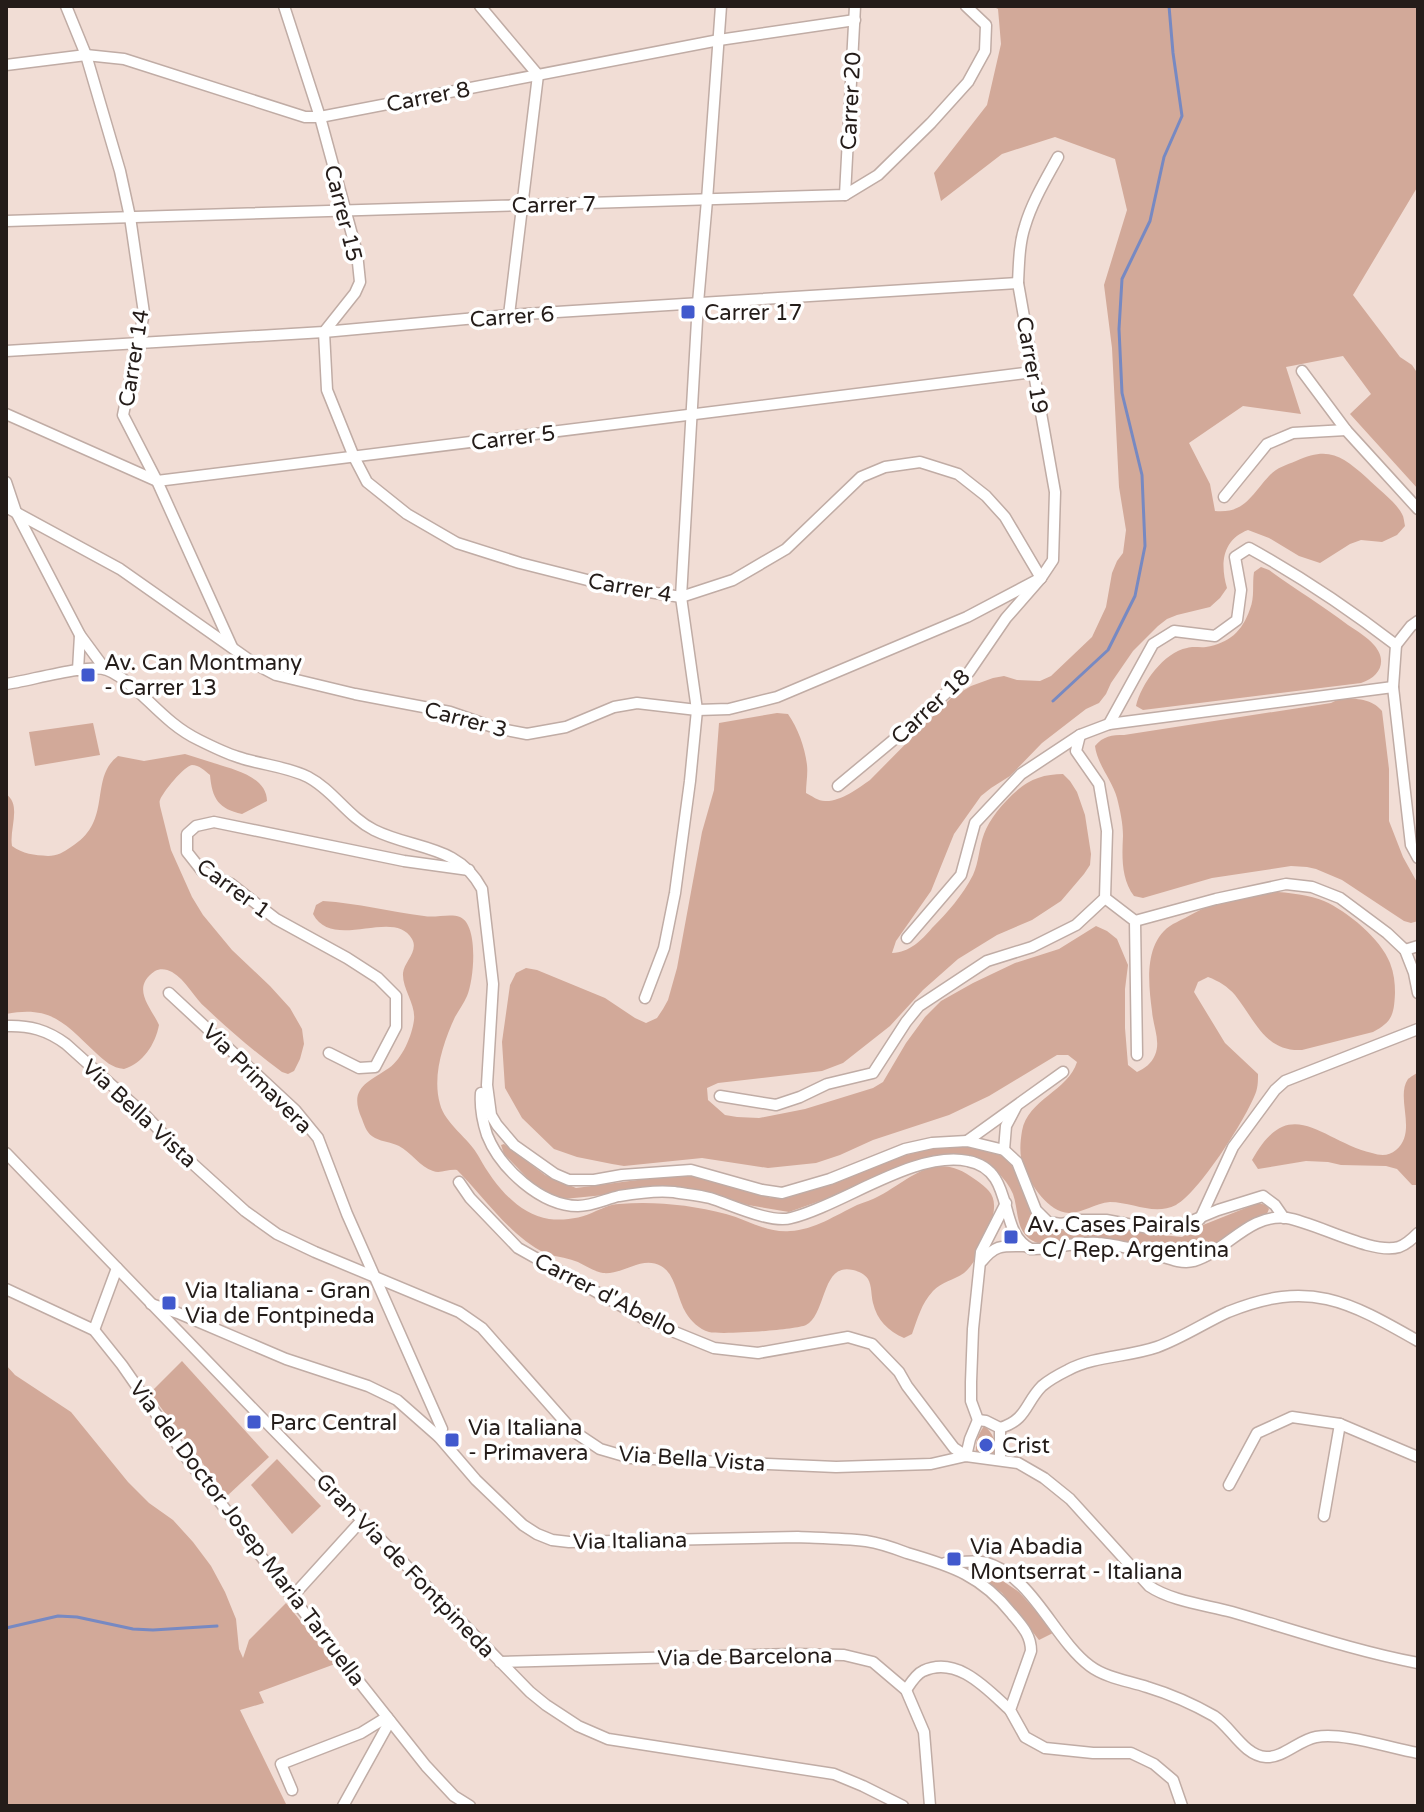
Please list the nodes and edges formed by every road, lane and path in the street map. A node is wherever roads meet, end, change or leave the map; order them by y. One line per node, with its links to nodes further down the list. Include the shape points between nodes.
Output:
1 (66, 6): 9 (street, Carrer 14)
2 (284, 6): 12 (street, Carrer 15)
3 (480, 6): 11 (street)
4 (721, 6): 8 (street)
5 (855, 6): 7 (street, Carrer 20)
6 (966, 6): 14 (street, Carrer 7, via 986,25 985,51 968,82 878,175)
7 (855, 20): 8 (street, Carrer 8); 14 (street, Carrer 20)
8 (719, 40): 11 (street, Carrer 8); 15 (street)
9 (86, 55): 10 (street, Carrer 8); 12 (street, Carrer 8, via 124,59 305,117); 18 (street, Carrer 14)
10 (6, 65)
11 (538, 75): 12 (street, Carrer 8); 16 (street)
12 (320, 117): 17 (street, Carrer 15)
13 (1058, 157): 20 (street, Carrer 19, via 1025,226)
14 (845, 195): 15 (street, Carrer 7)
15 (707, 200): 16 (street, Carrer 7); 21 (street)
16 (521, 205): 17 (street, Carrer 7); 22 (street)
17 (345, 210): 18 (street, Carrer 7); 23 (street, Carrer 15, via 360,282)
18 (130, 217): 19 (street, Carrer 7); 24 (street, Carrer 14, via 144,313)
19 (6, 221)
20 (1018, 283): 21 (street, Carrer 6); 27 (street, Carrer 19)
21 (698, 303): 22 (street, Carrer 6); 29 (street)
22 (509, 315): 23 (street, Carrer 6)
23 (324, 332): 24 (street, Carrer 6); 31 (street, via 327,390)
24 (139, 341): 25 (street, Carrer 6); 32 (street, Carrer 14, via 123,415)
25 (6, 351)
26 (1302, 371): 30 (street)
27 (1033, 372): 29 (street, Carrer 5); 37 (street, Carrer 19, via 1055,492 1053,560)
28 (6, 414): 32 (street)
29 (693, 415): 31 (street, Carrer 5); 38 (street)
30 (1346, 430): 34 (street, via 1293,433 1267,444); 35 (street)
31 (354, 457): 32 (street, Carrer 5); 38 (street, Carrer 4, via 367,482 407,514 457,543 611,586)
32 (157, 481): 42 (street, Carrer 14)
33 (6, 482): 36 (street)
34 (1224, 497)
35 (1418, 509)
36 (11, 510): 40 (street); 42 (street, Carrer 3, via 120,569)
37 (1041, 578): 38 (street, Carrer 4, via 1005,517 986,496 958,474 920,462 861,477 786,549 733,580); 47 (street, Carrer 3, via 967,617 777,697 729,709); 50 (street, Carrer 18, via 969,672)
38 (681, 597): 47 (street)
39 (1418, 621): 41 (street)
40 (80, 635): 43 (street); 44 (street)
41 (1396, 645): 46 (street); 48 (street, via 1249,548 1235,557 1241,590 1237,620 1215,636 1174,631 1153,644)
42 (233, 648): 47 (street, Carrer 3, via 276,675 527,734 637,703)
43 (105, 669): 44 (street); 52 (street, via 179,729 237,757 311,778 366,826 448,855)
44 (78, 670): 45 (street)
45 (6, 684)
46 (1393, 687): 48 (street); 51 (street, via 1411,845)
47 (697, 710): 60 (street, via 675,893 664,948)
48 (1109, 724): 49 (street)
49 (1080, 735): 53 (street, via 1076,751 1099,784 1107,831); 55 (street, via 1021,774 975,823 961,875)
50 (838, 786)
51 (1418, 858)
52 (469, 870): 63 (street, Carrer 1, via 214,822 187,834 187,852 202,871 347,958 396,996 396,1027 375,1067 359,1068); 65 (street, via 482,889 493,984)
53 (1105, 898): 54 (street); 67 (street, via 1076,925 987,961 919,1006 873,1073 776,1105)
54 (1135, 921): 57 (street, via 1286,884 1340,898); 64 (street)
55 (907, 938)
56 (1418, 946): 57 (street)
57 (1405, 950): 59 (street)
58 (169, 993): 80 (street, Via Primavera, via 295,1110 318,1138)
59 (1418, 993)
60 (645, 998)
61 (6, 1026): 80 (street, Via Bella Vista, via 52,1033 245,1211 277,1234)
62 (1418, 1029): 75 (street, via 1285,1081 1233,1147)
63 (329, 1053)
64 (1137, 1055)
65 (488, 1056): 69 (street, via 488,1102 497,1125 514,1145 569,1180 691,1170 782,1193 905,1149); 73 (street, via 481,1102 487,1134 497,1154 525,1183 563,1206 667,1191 788,1220 894,1174 953,1159 972,1161 986,1170)
66 (1063, 1072): 68 (street)
67 (720, 1096)
68 (1017, 1104): 69 (street); 70 (street, via 1006,1126)
69 (967, 1141): 70 (street)
70 (1004, 1150): 75 (street, via 1017,1162 1036,1210 1048,1222 1106,1220 1154,1229)
71 (6, 1153): 79 (street, Gran Via de Fontpineda)
72 (459, 1182): 89 (street, Carrer d'Abello, via 518,1248 650,1322 714,1348 758,1353 848,1337 872,1344 954,1448)
73 (1006, 1203): 77 (street); 78 (street, via 981,1252)
74 (1284, 1218): 75 (street, via 1263,1196); 76 (street, via 1378,1247 1397,1248); 77 (street, via 1242,1231 1193,1261 1097,1243 1038,1250)
75 (1200, 1219)
76 (1418, 1233)
77 (1024, 1246): 78 (street, via 1001,1246)
78 (982, 1261): 85 (street, via 971,1382)
79 (117, 1268): 82 (street, Gran Via de Fontpineda); 83 (street)
80 (377, 1278): 88 (street, Via Primavera, via 442,1429); 89 (street, Via Bella Vista, via 459,1312 482,1328 573,1431 600,1449 631,1458 836,1467 931,1464)
81 (6, 1289): 83 (street, Via del Doctor Josep Maria Tarruella)
82 (151, 1304): 88 (street, Via Italiana, via 383,1393); 94 (street, Gran Via de Fontpineda)
83 (94, 1330): 96 (street, Via del Doctor Josep Maria Tarruella)
84 (1418, 1341): 87 (street, via 1322,1297 1274,1297 1156,1347 1071,1368 1042,1386 1012,1425)
85 (978, 1420): 87 (street); 89 (street)
86 (1340, 1424): 90 (street); 92 (street, via 1292,1417 1257,1433); 93 (street)
87 (1000, 1428): 91 (street)
88 (439, 1437): 95 (street, Via Italiana, via 507,1510 552,1540 834,1538 869,1541)
89 (966, 1456): 91 (street, Via Bella Vista)
90 (1418, 1457)
91 (1000, 1460): 98 (street, Via Bella Vista, via 1031,1470 1070,1499 1159,1593)
92 (1229, 1485)
93 (1324, 1516)
94 (362, 1520): 96 (street); 97 (street, Gran Via de Fontpineda)
95 (940, 1562): 100 (street, via 990,1589 1027,1632 1031,1651); 102 (street, via 977,1561 998,1568 1030,1595 1087,1664 1206,1712 1257,1755 1275,1756 1303,1740 1329,1736)
96 (292, 1597): 101 (street, Via del Doctor Josep Maria Tarruella)
97 (500, 1662): 99 (street, Via de Barcelona, via 844,1655 873,1662); 106 (street, Gran Via de Fontpineda, via 546,1705 608,1739 834,1774)
98 (1418, 1663)
99 (906, 1690): 100 (street, via 921,1671 948,1666 975,1678); 107 (street, Via de Barcelona, via 924,1732)
100 (1010, 1710): 108 (street, via 1025,1737 1045,1748 1131,1753 1154,1764 1173,1780)
101 (389, 1719): 103 (street, via 281,1764); 104 (street); 105 (street, Via del Doctor Josep Maria Tarruella, via 426,1766)
102 (1418, 1753)
103 (292, 1790)
104 (343, 1806)
105 (470, 1806)
106 (903, 1806)
107 (930, 1806)
108 (1182, 1806)

